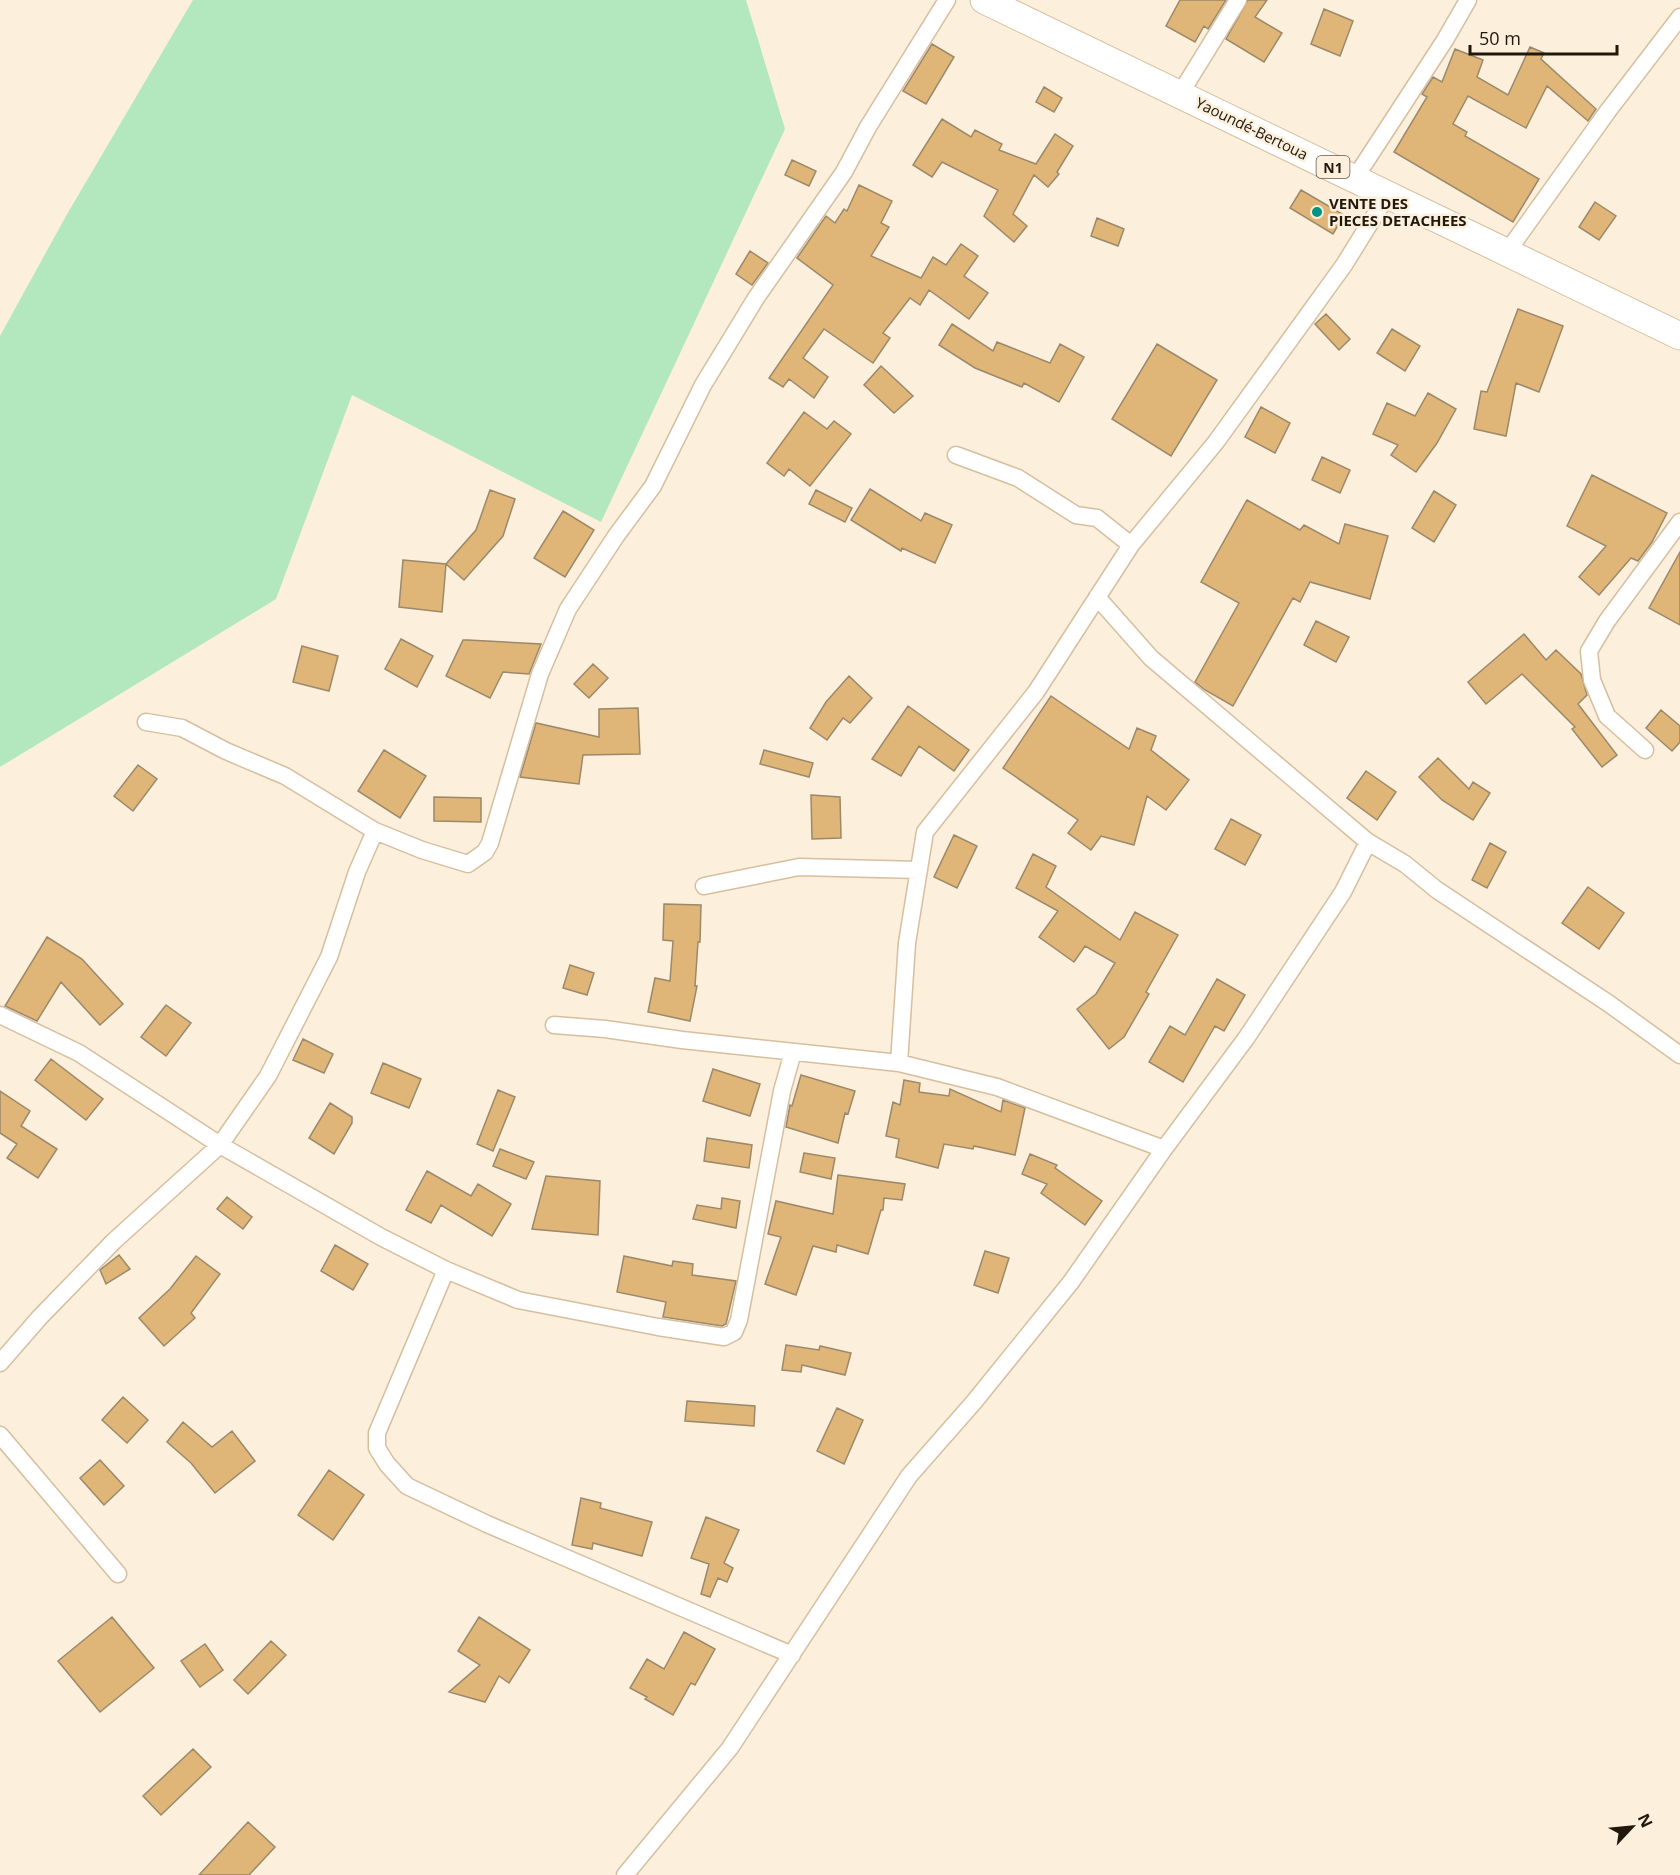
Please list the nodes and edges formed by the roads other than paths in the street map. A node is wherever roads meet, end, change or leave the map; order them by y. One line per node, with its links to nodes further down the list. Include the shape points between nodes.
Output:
1 (947, 0): 17 (street, via 844,172 756,298 703,385 653,486 568,609 540,674 485,852 468,864)
2 (984, 0): 6 (highway, Yaoundé-Bertoua / N1)
3 (1238, 0): 6 (street)
4 (1468, 0): 7 (street)
5 (1680, 16): 9 (street)
6 (1180, 94): 7 (highway, Yaoundé-Bertoua / N1)
7 (1355, 178): 8 (highway, Yaoundé-Bertoua / N1)
8 (1388, 194): 9 (highway, Yaoundé-Bertoua / N1); 13 (street, via 1344,265 1216,442)
9 (1507, 252): 10 (highway, Yaoundé-Bertoua / N1)
10 (1680, 336)
11 (956, 455): 13 (street, via 1018,478 1076,515 1097,518)
12 (1680, 522): 16 (street, via 1589,651 1592,680 1607,716)
13 (1131, 545): 14 (street)
14 (1097, 597): 18 (street, via 1151,658); 19 (street, via 1036,692 925,832)
15 (146, 722): 17 (street, via 182,728 285,776)
16 (1645, 750)
17 (375, 831): 26 (street, via 328,957 268,1076)
18 (1368, 842): 24 (street); 27 (street, via 1343,892 1247,1037)
19 (919, 870): 20 (street, via 799,867); 25 (street, via 908,943)
20 (704, 885)
21 (0, 1015): 26 (street, via 79,1053)
22 (554, 1025): 23 (street)
23 (793, 1052): 25 (street); 28 (street, via 734,1332 724,1337 518,1300)
24 (1680, 1055)
25 (899, 1063): 27 (street, via 997,1087)
26 (220, 1145): 28 (street); 29 (street, via 114,1241)
27 (1164, 1149): 32 (street, via 1071,1282 909,1476)
28 (446, 1270): 32 (street, via 377,1433 377,1448 387,1464 407,1486 487,1524)
29 (0, 1363)
30 (0, 1435): 31 (street)
31 (118, 1574)
32 (792, 1655): 33 (street, via 730,1748)
33 (625, 1875)

